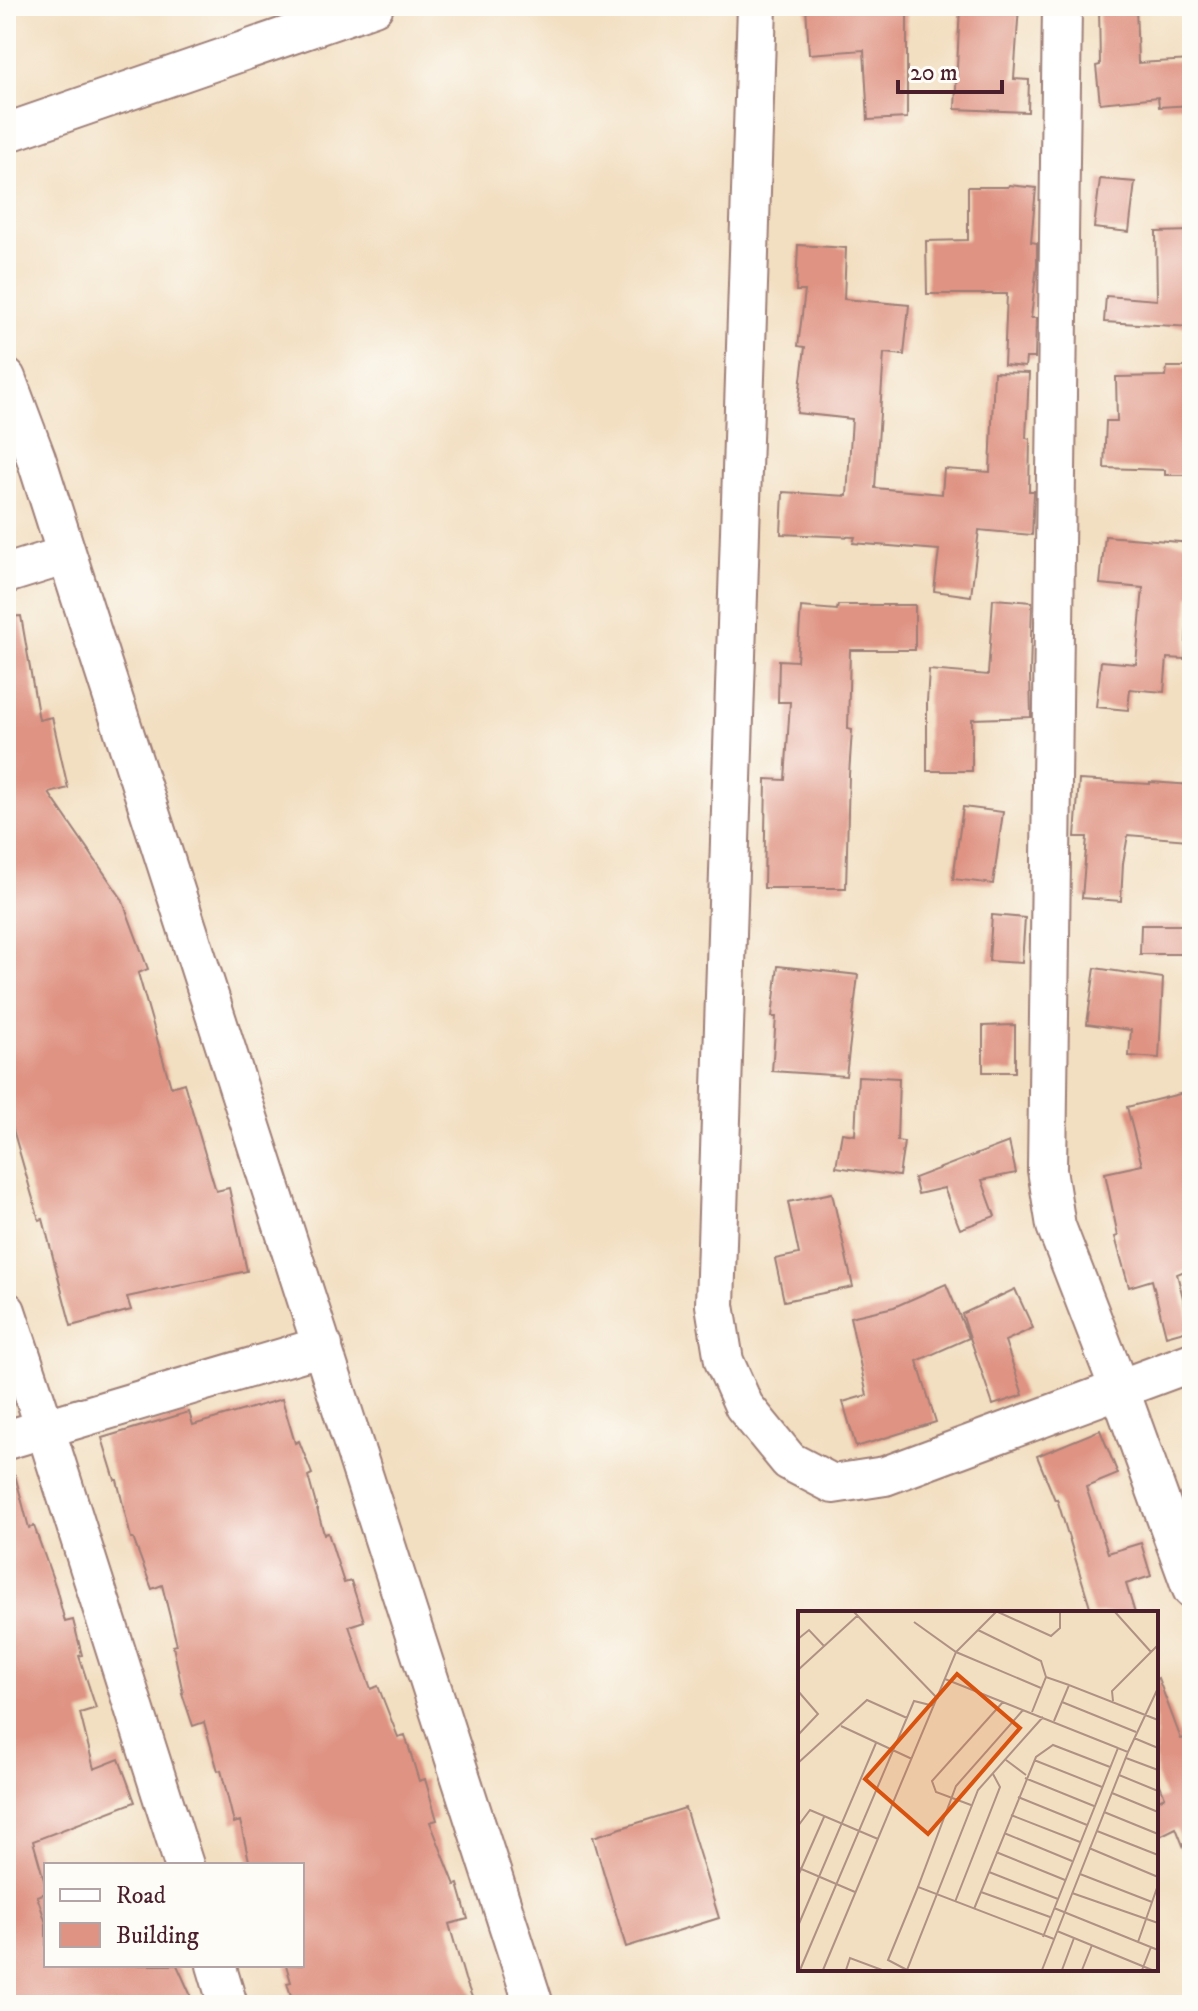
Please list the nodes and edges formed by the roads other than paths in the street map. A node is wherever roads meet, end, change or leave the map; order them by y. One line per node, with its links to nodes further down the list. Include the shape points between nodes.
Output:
1 (374, 6): 4 (street)
2 (757, 6): 12 (street, via 715,1305 724,1361 744,1406 789,1461 833,1484 885,1476)
3 (1062, 6): 12 (street, via 1047,1170 1056,1226)
4 (6, 133)
5 (6, 378): 6 (street)
6 (21, 457): 7 (street)
7 (67, 555): 8 (street); 10 (street)
8 (6, 574)
9 (6, 1311): 13 (street)
10 (323, 1346): 13 (street); 19 (street)
11 (1192, 1362): 12 (street)
12 (1119, 1388): 15 (street)
13 (45, 1428): 14 (street); 16 (street)
14 (6, 1440)
15 (1192, 1589)
16 (183, 1863)
17 (217, 1967): 18 (street)
18 (228, 2005)
19 (534, 2005)

